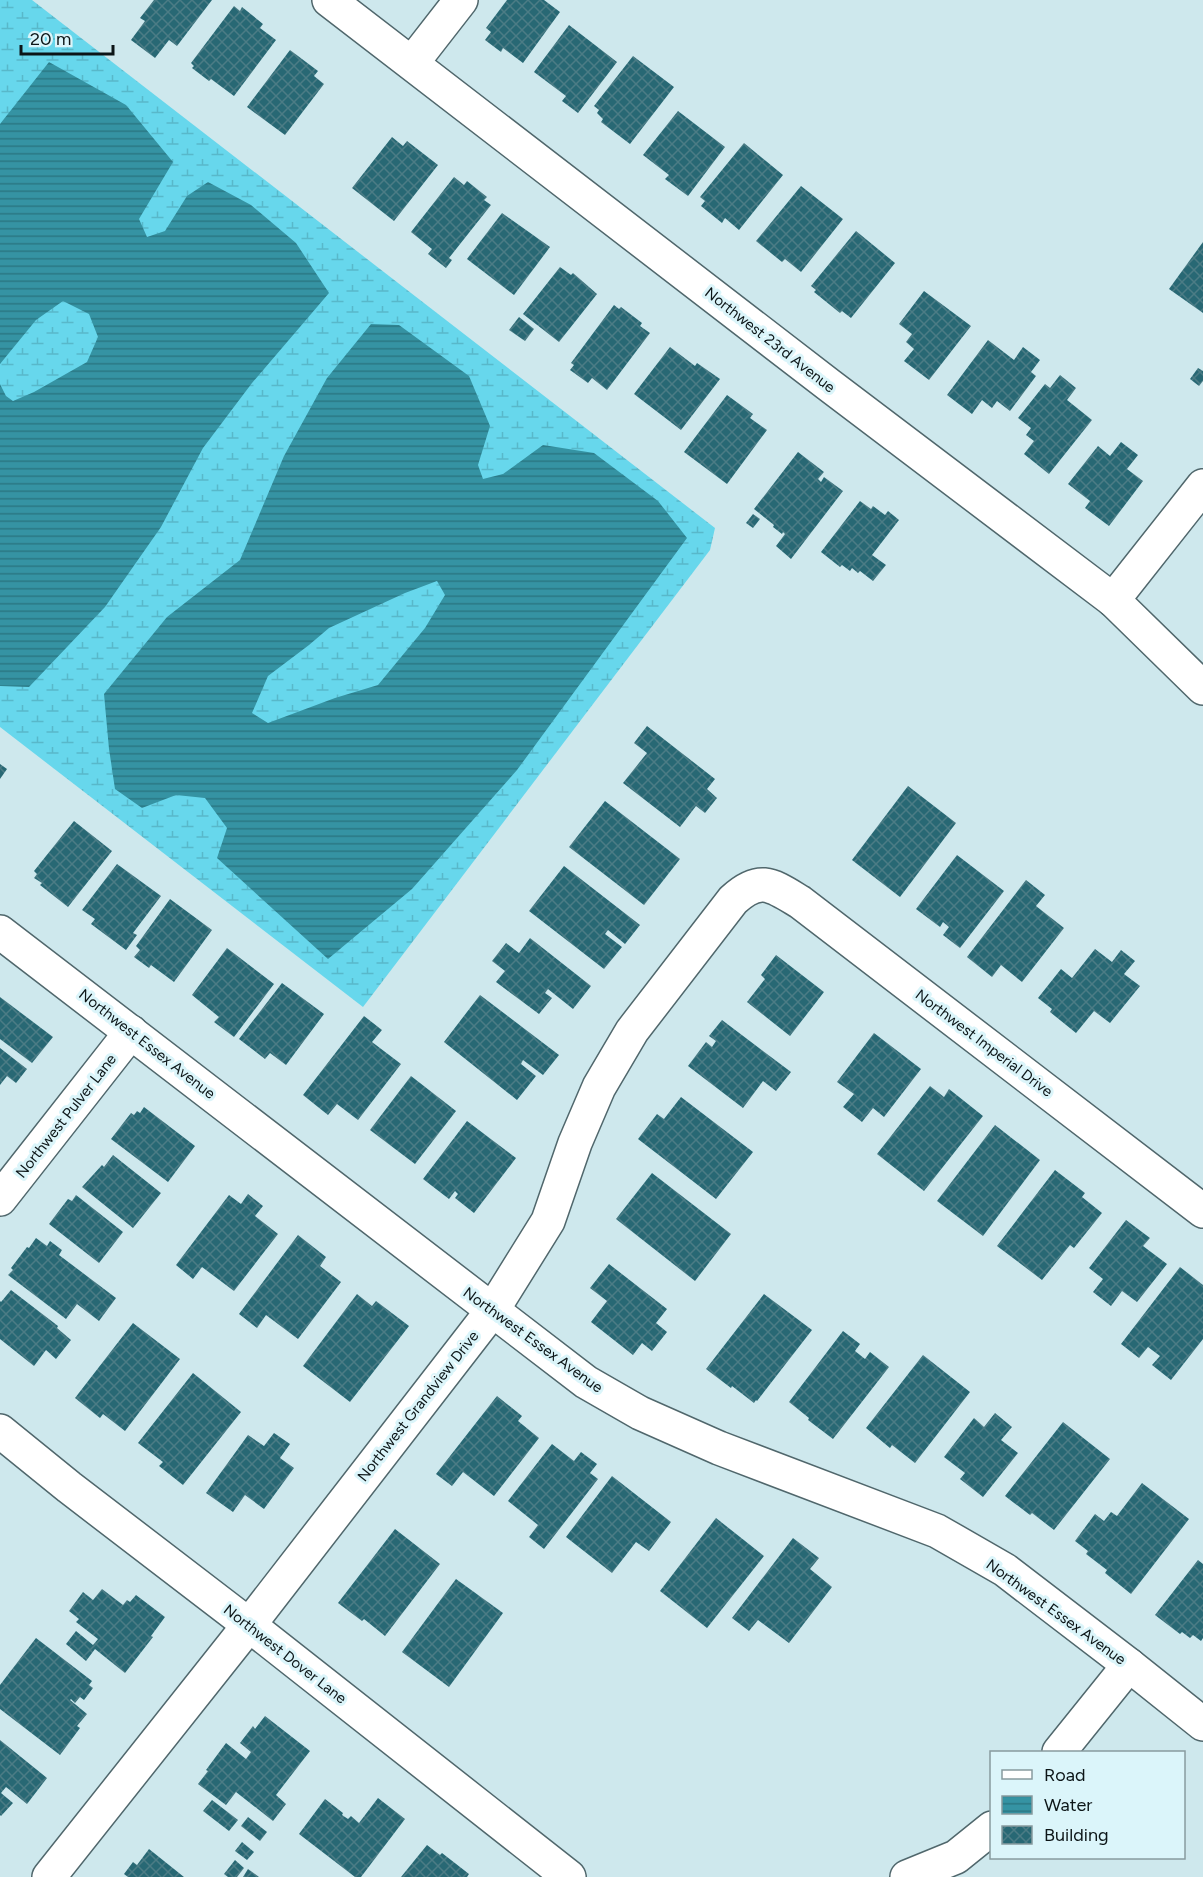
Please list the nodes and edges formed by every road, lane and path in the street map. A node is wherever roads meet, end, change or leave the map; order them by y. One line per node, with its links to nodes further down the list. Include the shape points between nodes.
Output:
1 (329, 0): 3 (street, Northwest 23rd Avenue)
2 (461, 0): 3 (street)
3 (412, 63): 5 (street, Northwest 23rd Avenue)
4 (1203, 486): 5 (street)
5 (1113, 600): 6 (street, Northwest 23rd Avenue)
6 (1203, 688)
7 (761, 884): 11 (street, Northwest Imperial Drive, via 779,889 800,902); 12 (street, Northwest Grandview Drive, via 745,889 733,900 632,1031 599,1087 548,1221)
8 (0, 932): 9 (street, Northwest Essex Avenue)
9 (131, 1032): 10 (street, Northwest Pulver Lane); 12 (street, Northwest Essex Avenue)
10 (0, 1199)
11 (1203, 1211)
12 (492, 1311): 14 (street, Northwest Grandview Drive); 15 (street, Northwest Essex Avenue, via 586,1382 640,1413 719,1448 937,1532 1005,1570)
13 (0, 1431): 14 (street, Northwest Dover Lane)
14 (249, 1625): 19 (street, Northwest Grandview Drive); 20 (street, Northwest Dover Lane)
15 (1130, 1665): 16 (street, Northwest Essex Avenue); 17 (street)
16 (1203, 1724)
17 (1060, 1751)
18 (990, 1830): 21 (street, via 956,1857)
19 (49, 1877)
20 (569, 1877)
21 (907, 1877)

